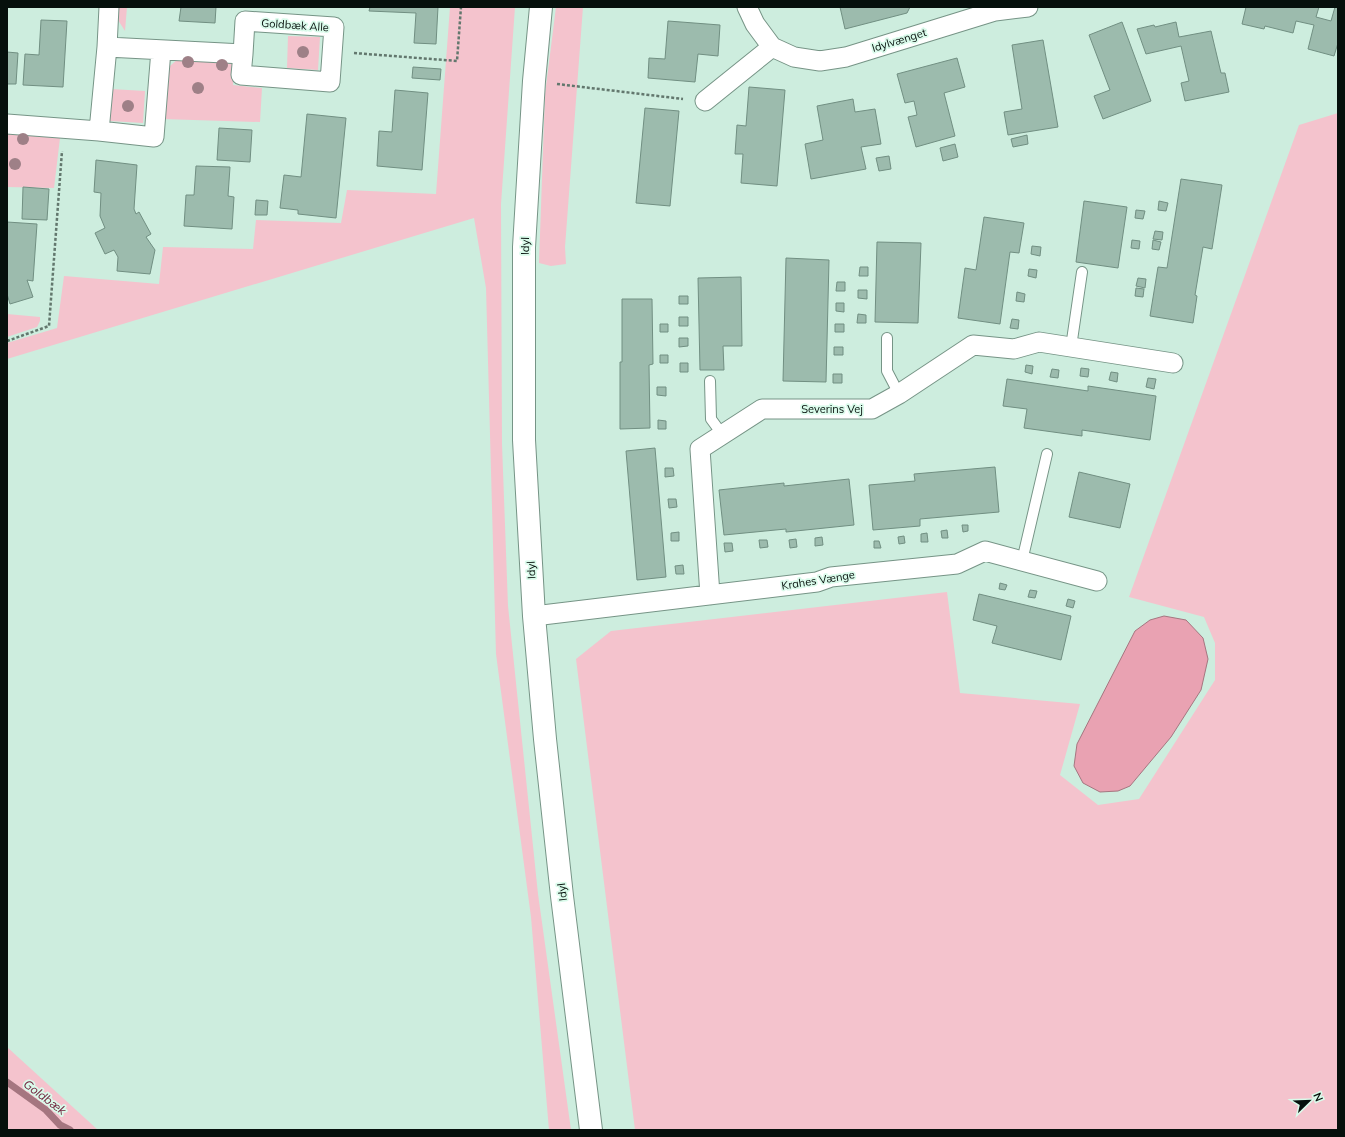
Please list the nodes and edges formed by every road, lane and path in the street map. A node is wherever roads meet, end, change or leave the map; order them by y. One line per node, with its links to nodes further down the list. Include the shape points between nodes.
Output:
1 (109, 7): 6 (street)
2 (461, 7): 9 (path, via 457,61)
3 (541, 7): 11 (street, Idyl)
4 (747, 7): 7 (street, Idylvænget, via 755,24)
5 (1028, 7): 7 (street, Idylvænget, via 995,11 846,57 820,61 794,57)
6 (107, 47): 8 (street); 15 (street)
7 (772, 47): 12 (street)
8 (161, 50): 10 (street); 15 (street, via 154,137)
9 (332, 51): 10 (street, Goldbæk Alle, via 330,82 242,75); 10 (street, Goldbæk Alle, via 334,27 245,21)
10 (243, 54)
11 (534, 81): 12 (path); 28 (street, Idyl, via 524,247 524,440)
12 (704, 101)
13 (7, 124): 14 (street)
14 (64, 128): 15 (street); 18 (path, via 49,326)
15 (99, 131)
16 (1082, 272): 19 (lane)
17 (887, 338): 22 (lane, via 887,371)
18 (7, 341)
19 (1071, 347): 20 (street, Severins Vej); 22 (street, Severins Vej, via 1039,342 1014,349 973,345)
20 (1173, 363)
21 (710, 381): 23 (lane, via 711,419)
22 (899, 394): 23 (street, Severins Vej, via 872,409 762,409)
23 (722, 434): 27 (street, Severins Vej, via 700,448)
24 (1047, 454): 25 (lane)
25 (1022, 561): 26 (street, Krahes Vænge); 27 (street, Krahes Vænge, via 985,551 957,564 831,577 817,582)
26 (1097, 581)
27 (710, 595): 28 (street, Krahes Vænge)
28 (534, 616): 29 (street, Idyl, via 562,896)
29 (591, 1130)

